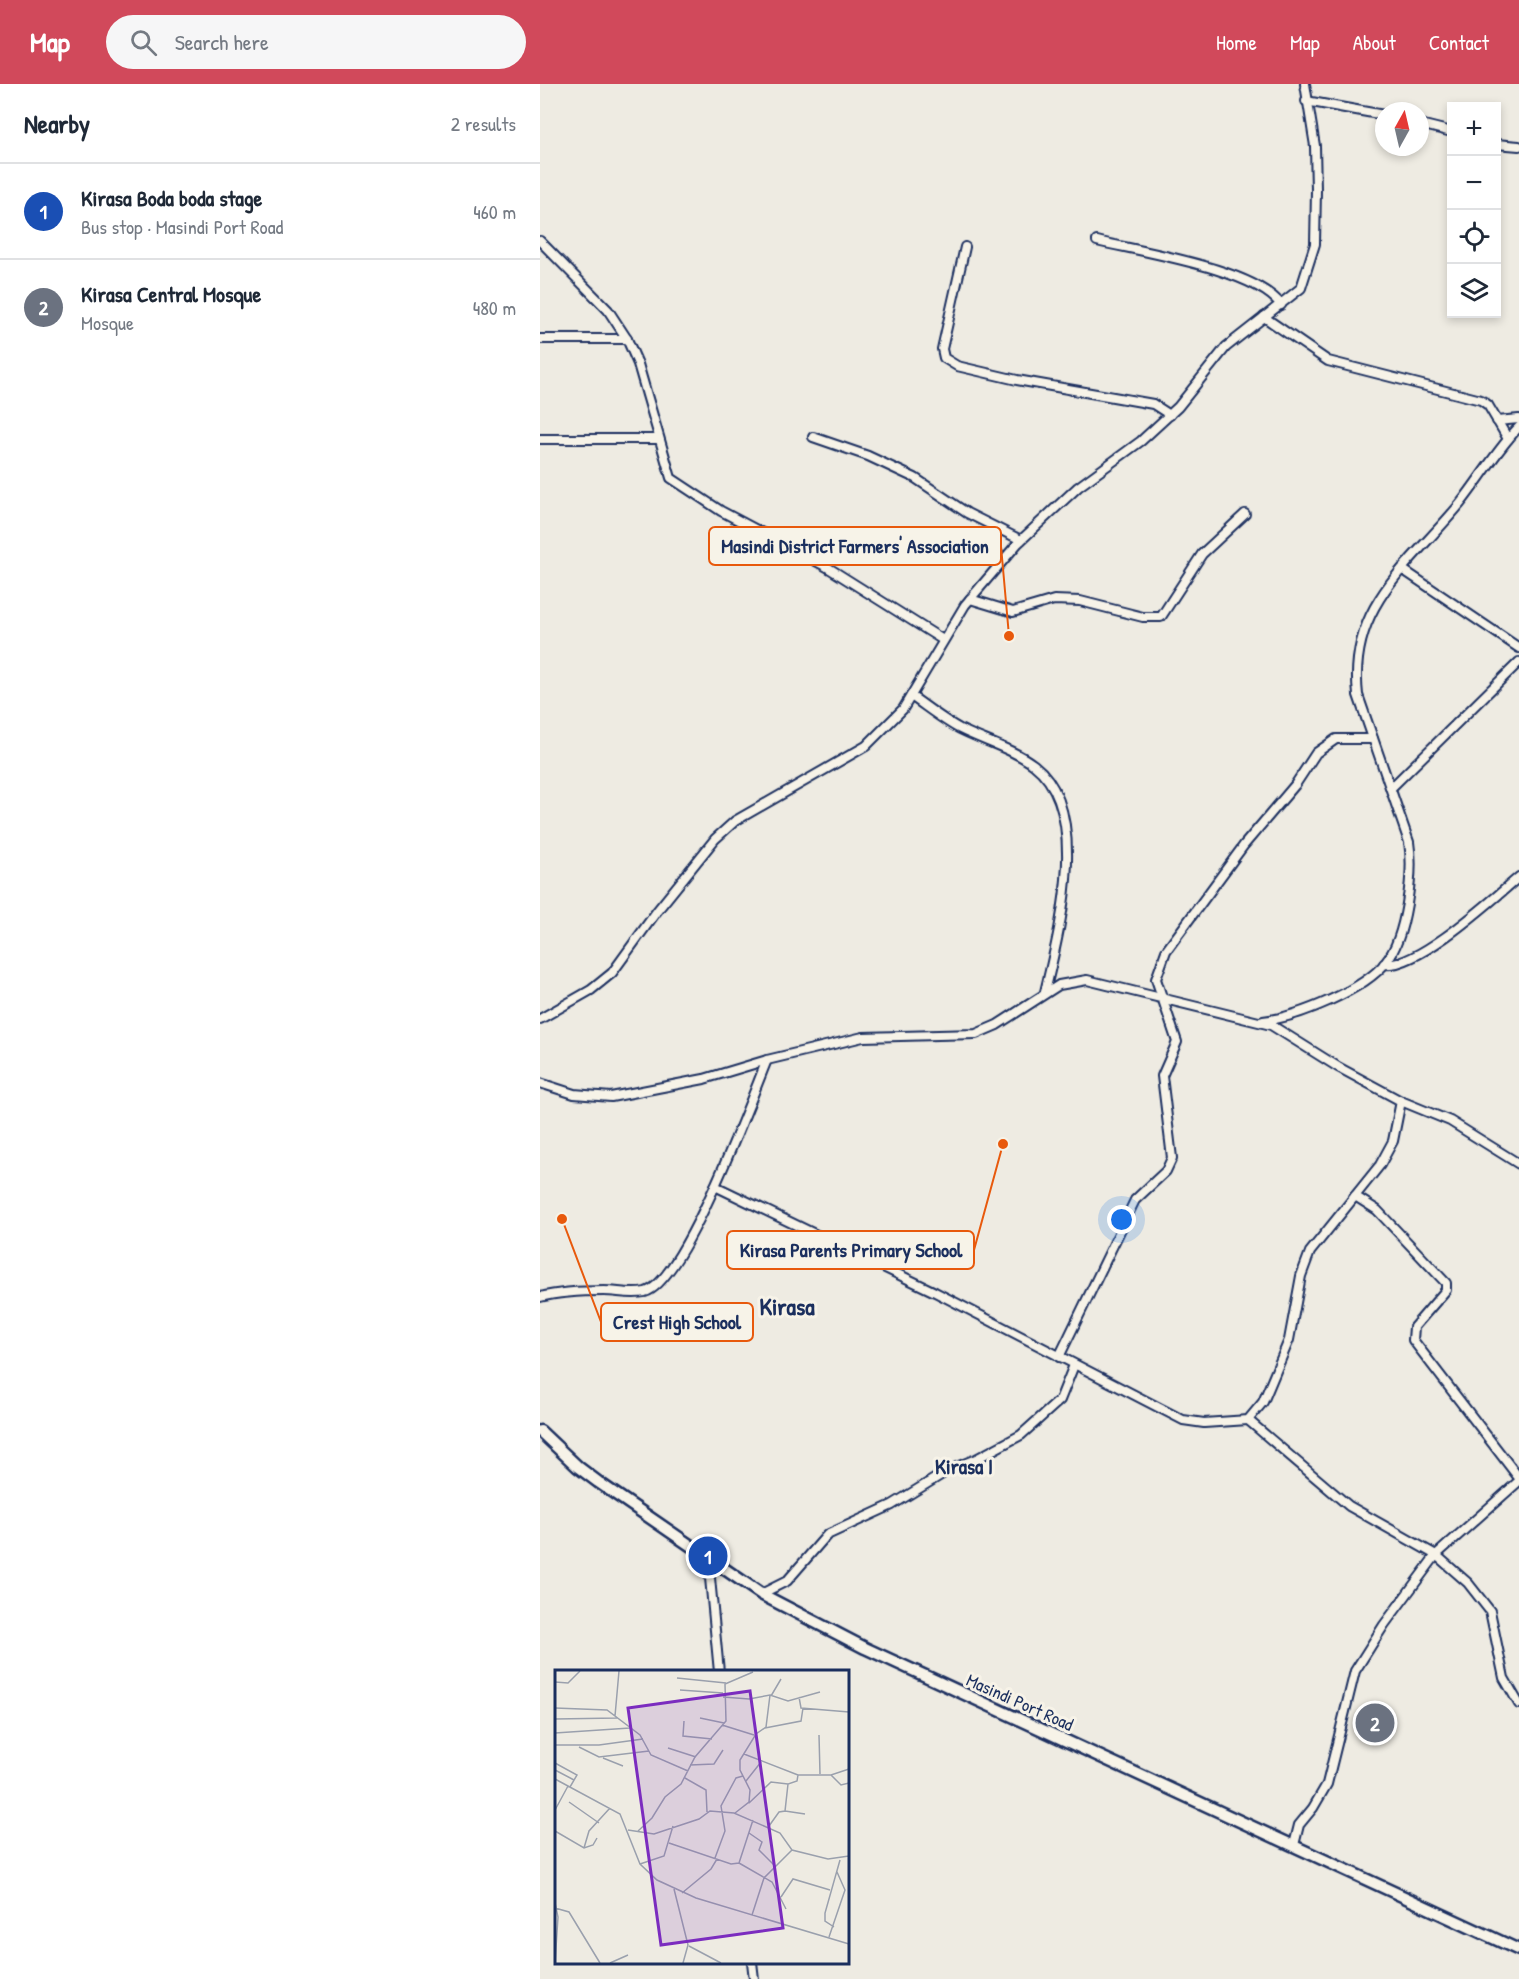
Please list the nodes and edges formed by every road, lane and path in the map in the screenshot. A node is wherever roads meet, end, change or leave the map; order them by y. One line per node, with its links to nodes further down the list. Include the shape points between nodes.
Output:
1 (1305, 84): 2 (street)
2 (1306, 101): 3 (street); 11 (street, via 1315,146 1315,244 1302,285)
3 (1375, 113)
4 (1429, 126): 5 (street)
5 (1447, 131)
6 (1501, 144): 7 (street)
7 (1519, 146)
8 (540, 241): 14 (street, via 608,310)
9 (1097, 241): 11 (street, via 1232,275 1260,287)
10 (965, 247): 15 (street, via 942,349 944,358 957,366 1017,380 1153,404)
11 (1281, 305): 12 (street)
12 (1264, 317): 15 (street, via 1226,347); 17 (street, via 1328,361 1478,399 1488,405)
13 (540, 339): 14 (street)
14 (627, 339): 21 (street)
15 (1170, 415): 24 (street, via 1078,488)
16 (1519, 419): 17 (street)
17 (1497, 421): 22 (street)
18 (1519, 427): 22 (street)
19 (813, 437): 24 (street, via 915,478 968,513)
20 (540, 439): 21 (street)
21 (659, 440): 27 (street, via 669,474 678,483 762,534 810,557)
22 (1508, 440): 25 (street, via 1487,471)
23 (1245, 514): 26 (street, via 1191,567 1161,617 1143,617 1080,601 1054,600 1013,612)
24 (1021, 540): 26 (street)
25 (1402, 570): 28 (street); 31 (street, via 1386,586 1370,612 1358,663 1358,695)
26 (970, 598): 27 (street)
27 (943, 640): 30 (street)
28 (1519, 648)
29 (1519, 662): 32 (street)
30 (911, 696): 35 (street, via 949,723 1037,767 1063,809 1066,832 1062,915); 37 (street, via 866,746 749,811 714,839 612,973 591,990)
31 (1373, 739): 32 (street); 36 (street, via 1336,739 1316,753 1166,951 1156,980)
32 (1391, 788): 34 (street, via 1409,842 1411,869 1400,930 1393,953)
33 (1519, 877): 34 (street, via 1415,958 1395,965)
34 (1384, 964): 38 (street, via 1367,979 1307,1011)
35 (1045, 992): 36 (street, via 1087,980); 39 (street, via 998,1025 976,1034 863,1037)
36 (1161, 999): 38 (street); 46 (street, via 1177,1042 1162,1076 1172,1158 1166,1171 1135,1200)
37 (540, 1019)
38 (1262, 1021): 41 (street)
39 (767, 1060): 40 (street, via 704,1079 611,1097 574,1094); 43 (street)
40 (540, 1083)
41 (1401, 1101): 42 (street, via 1450,1121); 44 (street, via 1393,1141)
42 (1519, 1164)
43 (715, 1185): 45 (street, via 662,1281 647,1292 603,1291); 46 (street)
44 (1355, 1196): 48 (street, via 1310,1252 1301,1276 1289,1340 1263,1402); 50 (street, via 1377,1210 1446,1283 1446,1290 1414,1327 1413,1341)
45 (540, 1297)
46 (1059, 1357): 47 (street)
47 (1074, 1365): 48 (street, via 1183,1420); 53 (street, via 1060,1400 1021,1435 949,1470 892,1505 827,1535 787,1581)
48 (1248, 1420): 51 (street, via 1349,1506)
49 (540, 1431): 52 (main road, Masindi Port Road, via 578,1467)
50 (1519, 1480): 51 (street)
51 (1436, 1555): 55 (street, via 1488,1606 1504,1678); 56 (street, via 1355,1671 1327,1784 1299,1825)
52 (708, 1557): 53 (main road, Masindi Port Road); 54 (street)
53 (761, 1594): 56 (main road, Masindi Port Road, via 934,1682)
54 (719, 1670)
55 (1519, 1704)
56 (1294, 1845): 57 (main road, Masindi Port Road)
57 (1519, 1950)
58 (752, 1964): 59 (street)
59 (754, 1979)

